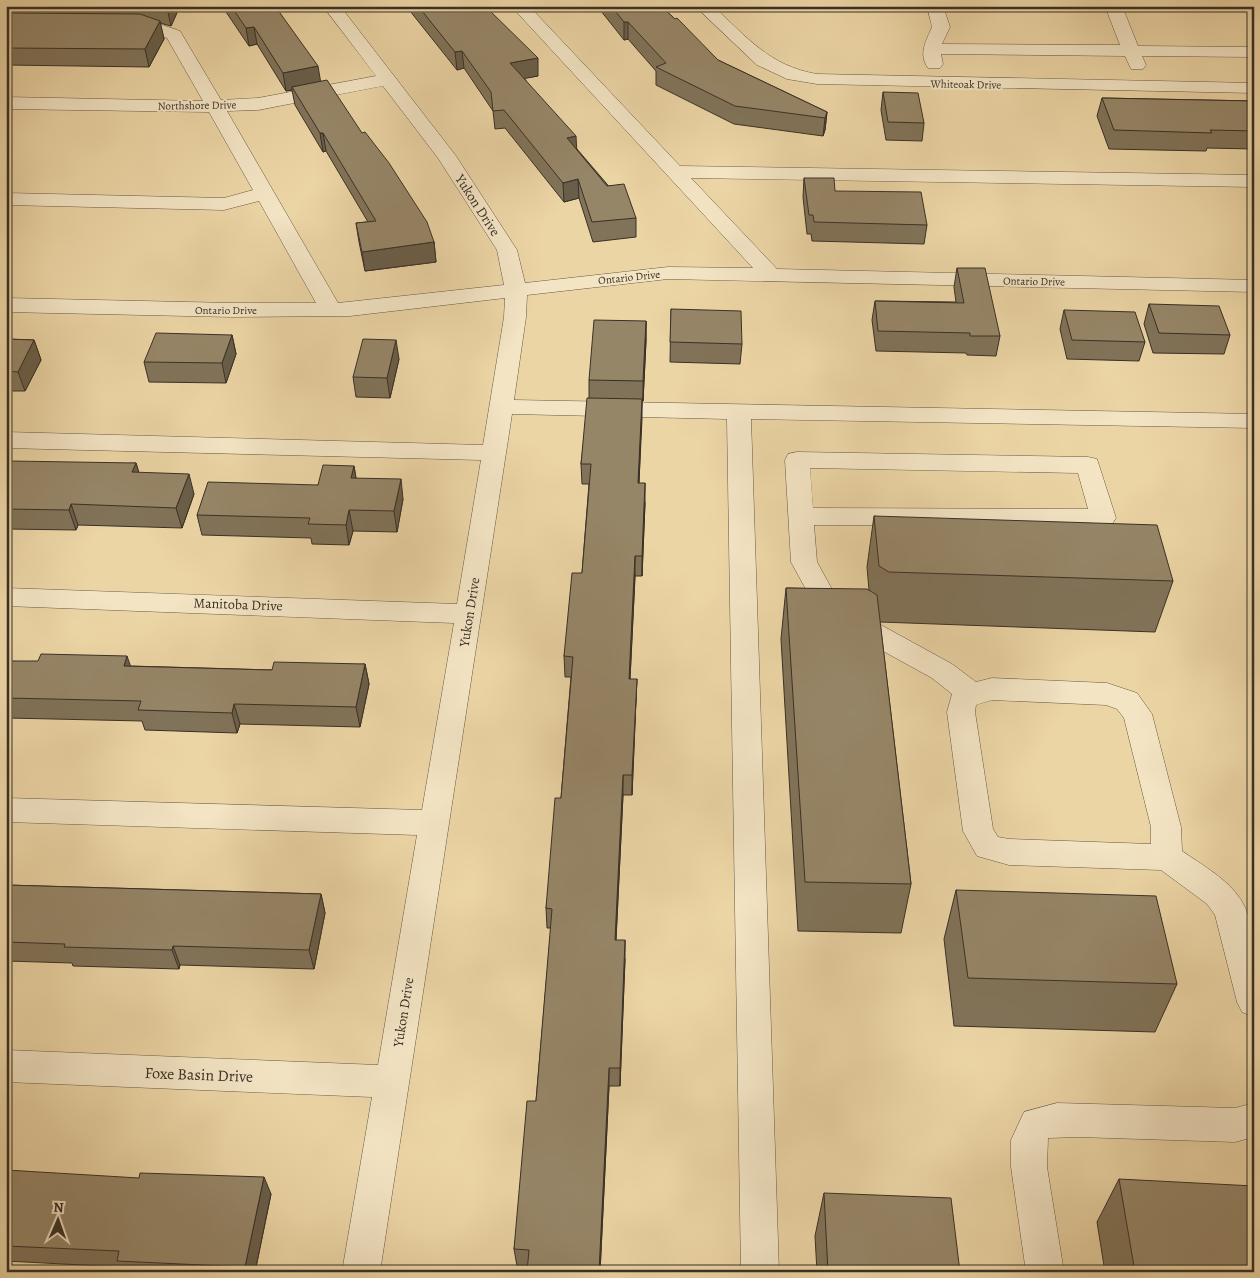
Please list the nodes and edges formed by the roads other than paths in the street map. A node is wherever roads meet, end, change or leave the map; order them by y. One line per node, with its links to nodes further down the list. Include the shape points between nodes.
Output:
1 (331, 6): 10 (street, Yukon Drive)
2 (519, 6): 16 (street)
3 (703, 6): 11 (street, Whiteoak Drive, via 763,61 793,75 817,79)
4 (935, 6): 7 (street, via 941,28)
5 (1112, 6): 8 (street)
6 (106, 25): 15 (street, via 146,25 174,35)
7 (931, 49): 8 (street); 11 (street)
8 (1130, 50): 9 (street); 12 (street)
9 (1254, 52)
10 (386, 80): 15 (street, Northshore Drive, via 258,104); 22 (street, Yukon Drive, via 446,156 507,250)
11 (937, 83): 12 (street, Whiteoak Drive)
12 (1147, 86): 13 (street, Whiteoak Drive)
13 (1254, 88)
14 (6, 103): 15 (street, Northshore Drive)
15 (217, 106): 18 (street)
16 (674, 172): 17 (street); 20 (street)
17 (1254, 181)
18 (264, 194): 19 (street, via 224,204); 24 (street)
19 (6, 199)
20 (771, 275): 21 (street, Ontario Drive); 22 (street, Ontario Drive, via 668,273)
21 (1254, 286)
22 (516, 290): 24 (street, Ontario Drive); 25 (street, Yukon Drive)
23 (6, 305): 24 (street, Ontario Drive)
24 (331, 309)
25 (501, 407): 26 (street); 29 (street, Yukon Drive)
26 (739, 411): 27 (street); 42 (street)
27 (1254, 421)
28 (6, 440): 29 (street)
29 (493, 453): 32 (street, Yukon Drive)
30 (802, 516): 30 (street, via 889,517 1103,518 1088,464 797,460); 33 (street, via 804,562 823,597 851,621 942,672)
31 (6, 597): 32 (street, Manitoba Drive)
32 (469, 614): 35 (street, Yukon Drive)
33 (971, 694): 36 (street, via 992,690 1097,694 1127,701 1138,714 1166,827); 36 (street, via 963,700 961,712 978,831 988,847 1009,852)
34 (6, 810): 35 (street)
35 (434, 823): 39 (street, Yukon Drive)
36 (1167, 857): 37 (street, via 1218,894 1230,909)
37 (1254, 1002)
38 (6, 1066): 39 (street, Foxe Basin Drive)
39 (391, 1082): 41 (street, Yukon Drive)
40 (1254, 1120): 43 (street, via 1235,1125 1078,1120 1037,1124 1029,1140 1029,1167)
41 (361, 1272)
42 (760, 1272)
43 (1044, 1272)

